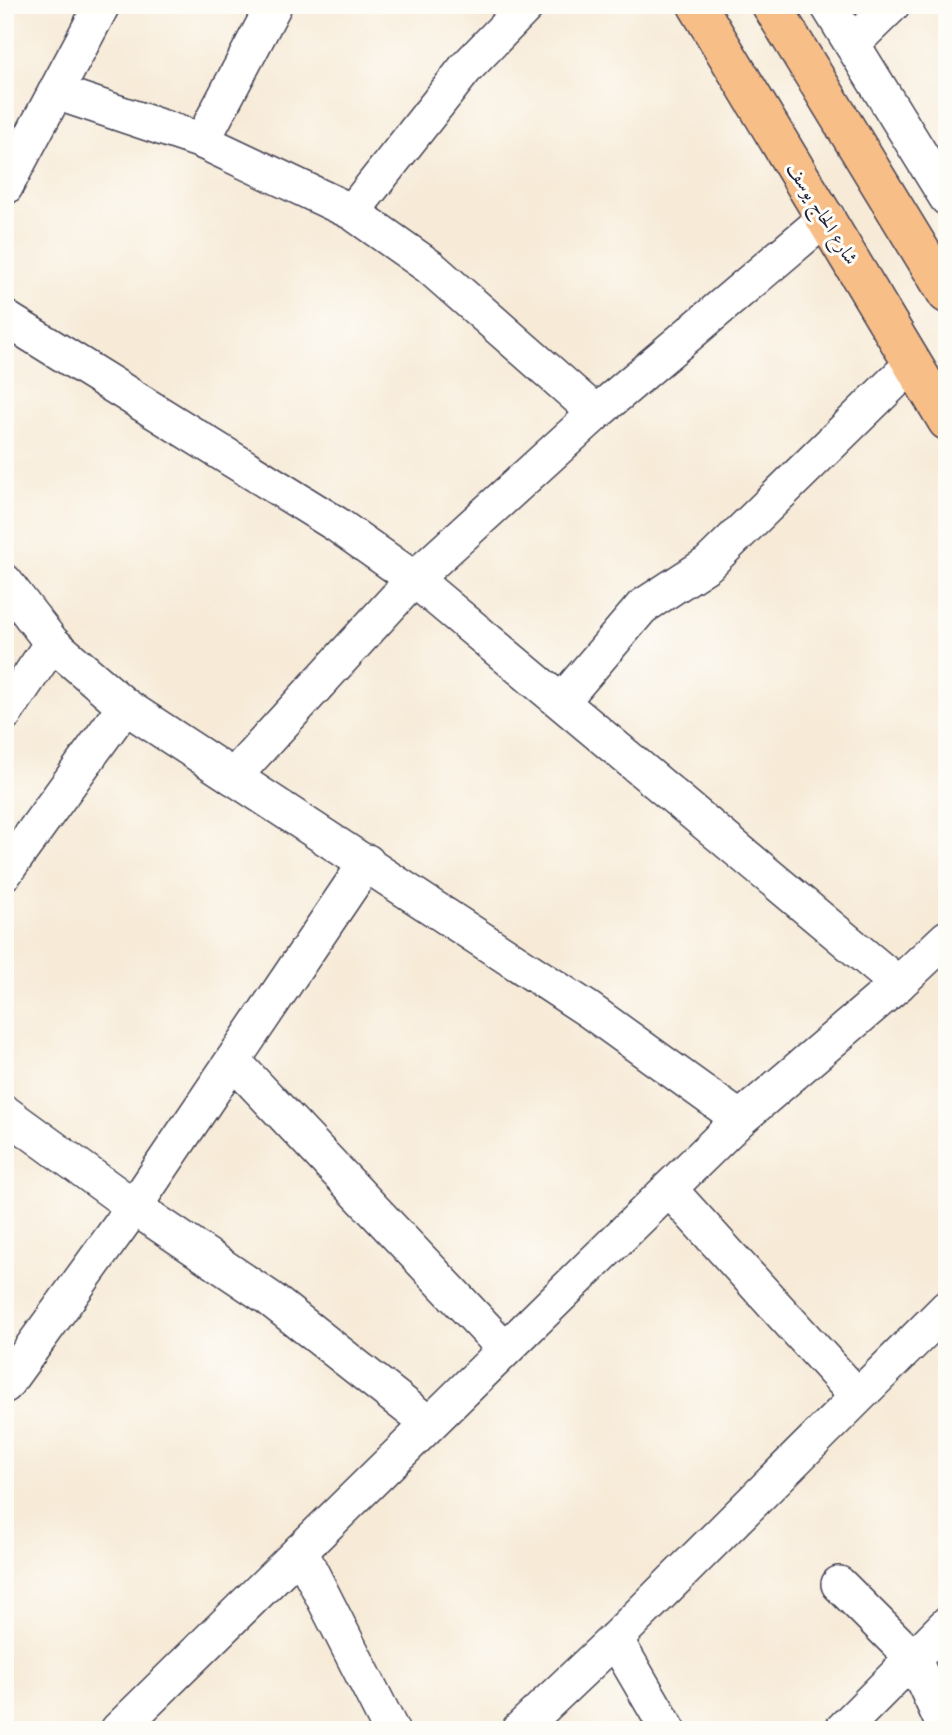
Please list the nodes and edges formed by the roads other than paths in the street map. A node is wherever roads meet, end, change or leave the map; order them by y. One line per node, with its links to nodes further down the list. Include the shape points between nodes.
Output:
1 (102, 5): 9 (street)
2 (274, 5): 10 (street)
3 (527, 5): 13 (street, via 466,69)
4 (697, 5): 14 (main road, شارع الحاج يوسف)
5 (771, 5): 15 (main road)
6 (828, 5): 8 (street)
7 (892, 5): 8 (street)
8 (852, 44): 12 (street)
9 (56, 92): 10 (street); 11 (street)
10 (202, 141): 13 (street)
11 (5, 187)
12 (947, 198)
13 (352, 212): 18 (street, via 430,267)
14 (827, 217): 17 (main road, شارع الحاج يوسف); 18 (street)
15 (947, 294)
16 (5, 318): 20 (street, via 336,524)
17 (913, 363): 19 (main road, شارع الحاج يوسف); 23 (street, via 708,564 642,607)
18 (596, 413): 20 (street)
19 (947, 421)
20 (414, 579): 23 (street); 26 (street)
21 (5, 582): 22 (street)
22 (52, 643): 24 (street); 25 (street)
23 (562, 701): 30 (street)
24 (125, 706): 26 (street); 28 (street)
25 (5, 713)
26 (233, 777): 27 (street)
27 (367, 862): 31 (street); 33 (street, via 589,1010)
28 (5, 872)
29 (947, 938): 30 (street)
30 (898, 984): 33 (street)
31 (233, 1061): 35 (street); 37 (street)
32 (5, 1113): 35 (street)
33 (740, 1119): 34 (street)
34 (669, 1189): 37 (street); 39 (street)
35 (134, 1207): 38 (street); 40 (street, via 269,1298)
36 (947, 1308): 39 (street)
37 (505, 1349): 40 (street)
38 (5, 1385)
39 (857, 1396): 44 (street)
40 (429, 1424): 41 (street)
41 (300, 1551): 46 (street); 47 (street)
42 (839, 1584): 45 (street)
43 (947, 1624): 45 (street)
44 (615, 1639): 48 (street); 49 (street)
45 (913, 1658): 50 (street); 51 (street)
46 (118, 1730)
47 (391, 1730)
48 (519, 1730)
49 (668, 1730)
50 (842, 1730)
51 (946, 1730)

